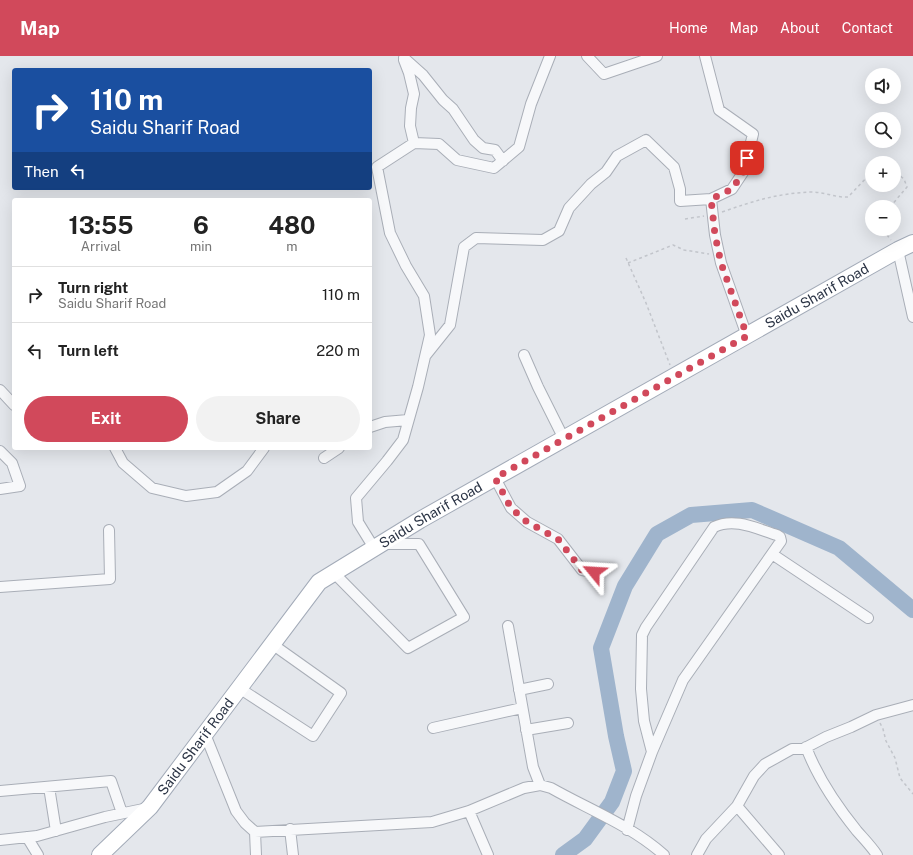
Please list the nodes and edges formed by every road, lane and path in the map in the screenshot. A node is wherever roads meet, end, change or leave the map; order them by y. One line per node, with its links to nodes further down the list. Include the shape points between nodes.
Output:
1 (550, 56): 6 (street, via 531,104 519,147)
2 (587, 56): 3 (street, via 604,74)
3 (657, 56)
4 (705, 56): 10 (street, via 719,110 753,134 744,171 732,189)
5 (414, 143): 6 (street, via 438,144 457,160 494,168); 6 (street, via 410,126 414,94 404,58 453,109 474,140 483,148 495,150); 7 (street)
6 (503, 161)
7 (373, 168): 22 (street, via 390,233 424,296 430,335)
8 (901, 177): 11 (path, via 907,187)
9 (865, 179): 12 (path, via 848,197 840,198 813,192 789,194 767,197)
10 (711, 199): 12 (street); 22 (street, via 680,201 674,167 646,140 617,156 606,172 569,208 559,231 544,240 476,238 464,247 450,325)
11 (896, 200)
12 (712, 214): 13 (path); 16 (street)
13 (685, 219)
14 (913, 243): 15 (main road, Saidu Sharif Road)
15 (898, 250): 19 (street); 20 (main road, Saidu Sharif Road)
16 (719, 255): 18 (path, via 684,250 673,245); 20 (street)
17 (626, 258): 18 (path)
18 (628, 263): 23 (path)
19 (913, 317)
20 (747, 336): 23 (main road, Saidu Sharif Road)
21 (524, 355): 28 (street)
22 (425, 357): 26 (street)
23 (675, 376): 28 (main road, Saidu Sharif Road)
24 (0, 390): 25 (street)
25 (12, 403)
26 (408, 420): 27 (street, via 385,422); 37 (street, via 402,440 356,498 358,522)
27 (372, 426)
28 (564, 439): 34 (main road, Saidu Sharif Road)
29 (116, 450): 30 (street, via 123,464 152,488 186,496 218,492 247,471)
30 (263, 450)
31 (336, 450): 33 (street)
32 (0, 451): 35 (street, via 12,463 20,486)
33 (324, 458)
34 (495, 478): 37 (main road, Saidu Sharif Road); 39 (street, via 511,508 527,522 558,539 582,570)
35 (0, 489)
36 (109, 530): 41 (street, via 110,579)
37 (377, 546): 40 (main road, Saidu Sharif Road); 40 (street, via 419,544 464,617 408,648)
38 (772, 554): 42 (street); 56 (street, via 683,680); 56 (street, via 781,541 778,535 736,523 714,527 646,627 642,635 641,689 644,721)
39 (594, 572)
40 (334, 573): 44 (main road, Saidu Sharif Road, via 319,582)
41 (0, 587)
42 (868, 618)
43 (508, 626): 47 (street)
44 (272, 644): 46 (main road, Saidu Sharif Road); 46 (street, via 342,693 313,736)
45 (548, 684): 47 (street)
46 (239, 688): 54 (main road, Saidu Sharif Road)
47 (519, 690): 49 (street)
48 (913, 705): 50 (street)
49 (522, 708): 52 (street); 53 (street)
50 (876, 715): 55 (street); 60 (path, via 896,758 900,778)
51 (568, 723): 53 (street)
52 (432, 728)
53 (526, 730): 57 (street, via 533,767)
54 (205, 734): 62 (main road, Saidu Sharif Road); 68 (street, via 236,811)
55 (806, 747): 61 (street, via 792,749 766,764 754,776); 79 (street, via 824,786)
56 (652, 752): 66 (street)
57 (540, 785): 63 (street, via 524,788); 66 (street, via 551,788)
58 (49, 787): 59 (street); 64 (street, via 111,781); 67 (street)
59 (0, 791)
60 (913, 794)
61 (737, 806): 77 (street, via 706,839); 78 (street)
62 (150, 807): 64 (street); 72 (main road, Saidu Sharif Road)
63 (469, 811): 65 (street, via 432,822); 75 (street)
64 (122, 814): 67 (street)
65 (290, 829): 68 (street); 74 (street)
66 (627, 830): 76 (street)
67 (56, 831): 69 (street)
68 (255, 832): 73 (street)
69 (27, 837): 70 (street); 71 (street)
70 (0, 840)
71 (38, 855)
72 (100, 855)
73 (256, 855)
74 (293, 855)
75 (488, 855)
76 (664, 855)
77 (697, 855)
78 (779, 855)
79 (877, 855)

